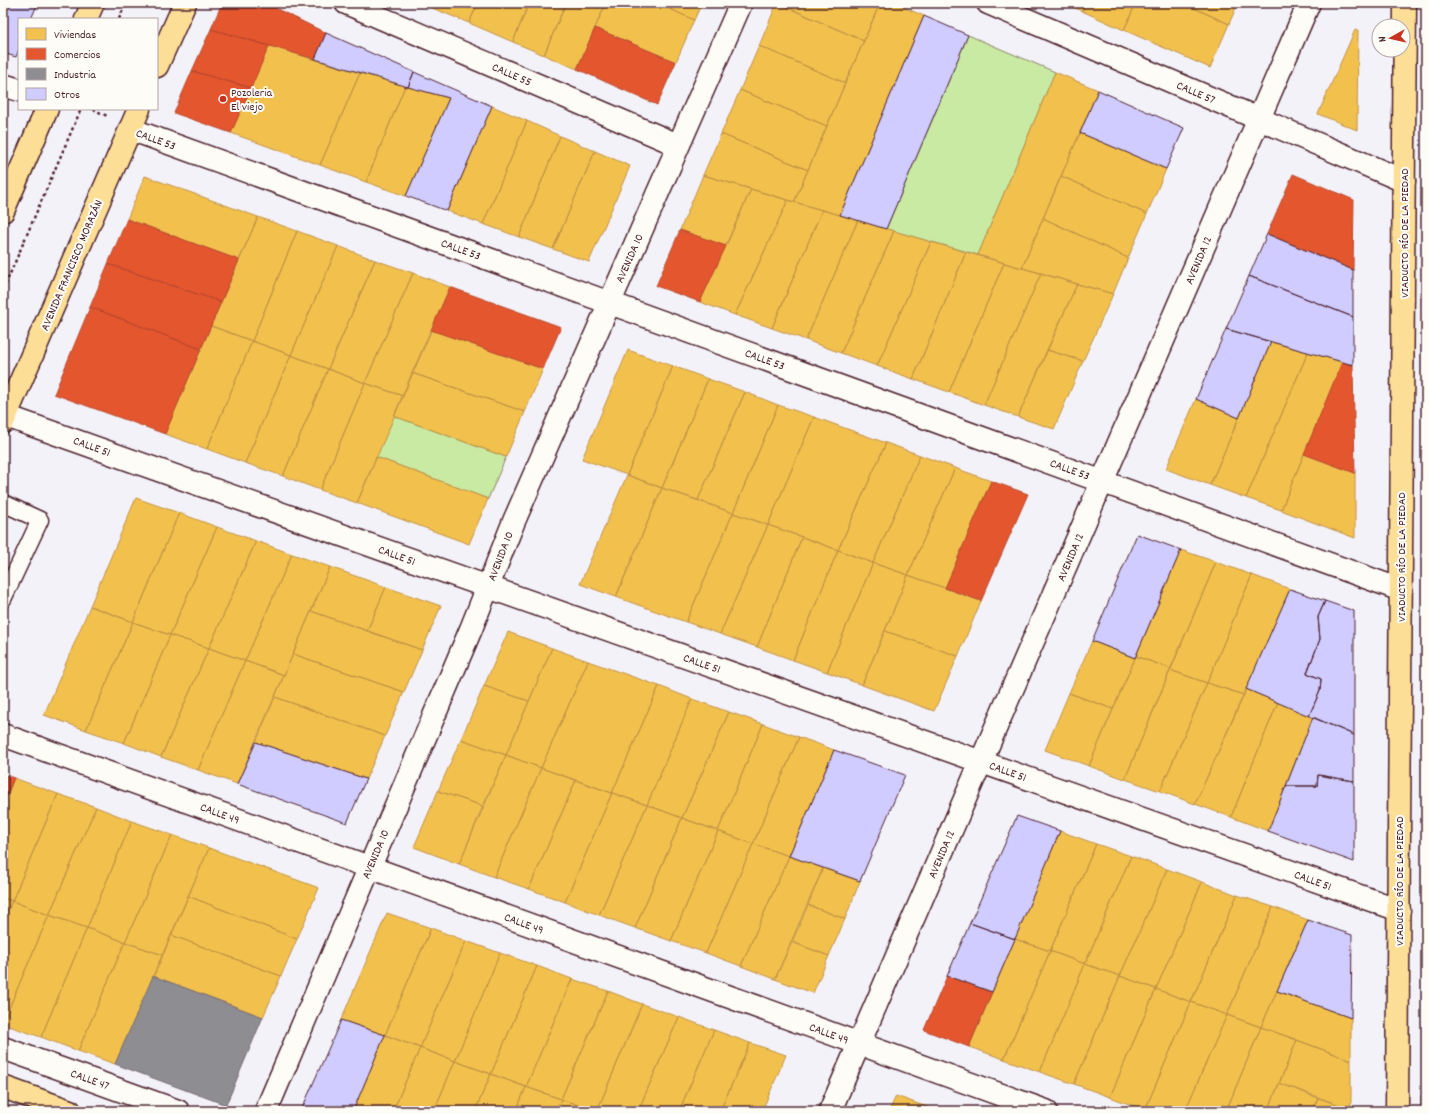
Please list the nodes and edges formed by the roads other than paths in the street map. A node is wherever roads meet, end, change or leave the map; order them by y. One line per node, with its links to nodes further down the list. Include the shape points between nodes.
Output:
1 (93, 3): 8 (main road)
2 (184, 3): 9 (main road)
3 (346, 3): 16 (street, CALLE 55)
4 (741, 3): 16 (street, AVENIDA 10)
5 (988, 3): 14 (street, CALLE 57)
6 (1309, 3): 14 (street, AVENIDA 12)
7 (1405, 3): 17 (main road, VIADUCTO RÍO DE LA PIEDAD)
8 (86, 18)
9 (158, 64)
10 (3, 85): 11 (street)
11 (18, 90)
12 (47, 110): 18 (main road)
13 (138, 110): 15 (main road, AVENIDA FRANCISCO MORAZÁN)
14 (1259, 119): 17 (street, CALLE 57); 21 (street, AVENIDA 12)
15 (130, 129): 19 (street, CALLE 53); 20 (main road, AVENIDA FRANCISCO MORAZÁN)
16 (678, 145): 19 (street, AVENIDA 10)
17 (1404, 181): 24 (main road, VIADUCTO RÍO DE LA PIEDAD)
18 (3, 211)
19 (610, 303): 21 (street, CALLE 53); 23 (street, AVENIDA 10, via 514,521)
20 (4, 419): 23 (street, CALLE 51)
21 (1103, 481): 24 (street, CALLE 53); 27 (street, AVENIDA 12)
22 (3, 503): 25 (lane, via 40,520)
23 (488, 587): 27 (street, CALLE 51); 28 (street, AVENIDA 10)
24 (1401, 590): 29 (main road, VIADUCTO RÍO DE LA PIEDAD)
25 (3, 599)
26 (3, 735): 28 (street, CALLE 49)
27 (981, 761): 29 (street, CALLE 51); 30 (street, AVENIDA 12)
28 (370, 867): 30 (street, CALLE 49); 35 (street, AVENIDA 10)
29 (1399, 910): 38 (main road, VIADUCTO RÍO DE LA PIEDAD)
30 (860, 1044): 36 (street, AVENIDA 12); 37 (street, CALLE 49)
31 (3, 1048): 34 (street, CALLE 47)
32 (3, 1087): 33 (main road)
33 (70, 1111)
34 (178, 1111)
35 (266, 1111)
36 (830, 1111)
37 (1046, 1111)
38 (1398, 1111)

